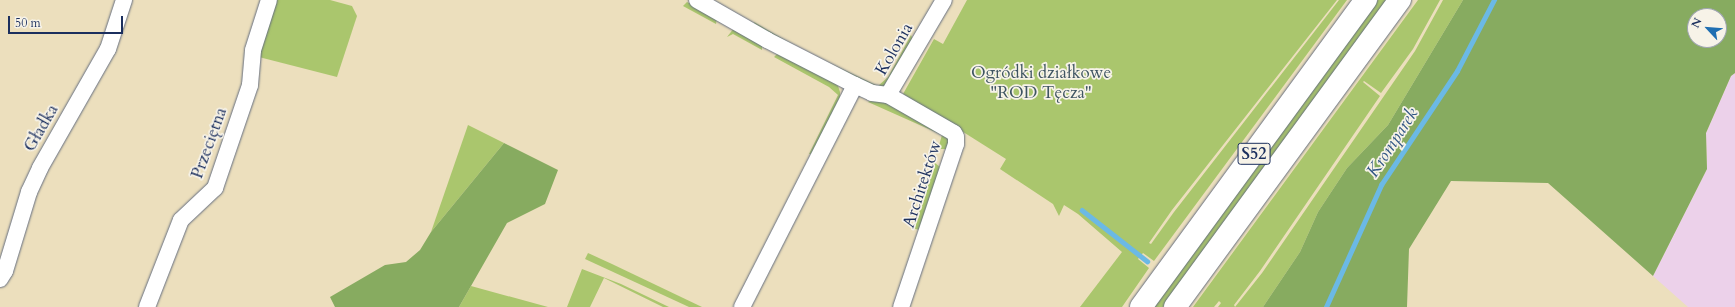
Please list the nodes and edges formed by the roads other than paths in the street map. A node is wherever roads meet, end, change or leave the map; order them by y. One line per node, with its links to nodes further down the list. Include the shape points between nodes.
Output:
1 (124, 0): 9 (street, Gładka, via 108,49 31,186 5,271)
2 (269, 0): 10 (street, Przeciętna, via 253,50 250,85 215,188 181,220)
3 (697, 0): 7 (street, Architektów, via 767,40)
4 (944, 0): 8 (street, Kolonia)
5 (1366, 0): 13 (highway, S52)
6 (1400, 0): 14 (highway, S52)
7 (855, 85): 8 (street, Architektów, via 872,93); 11 (street)
8 (888, 95): 12 (street, Architektów, via 949,130 956,137 956,144)
9 (0, 279)
10 (147, 307)
11 (742, 307)
12 (901, 307)
13 (1141, 307)
14 (1175, 307)

